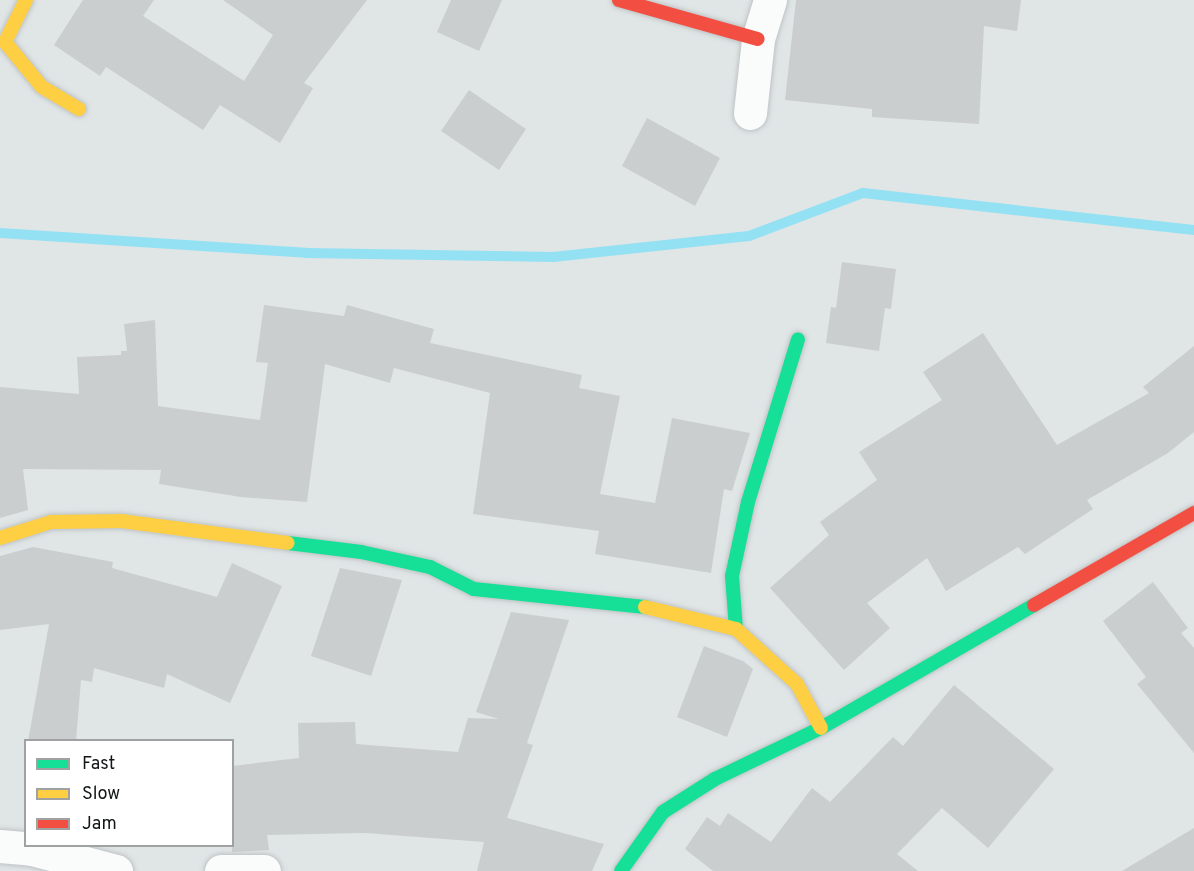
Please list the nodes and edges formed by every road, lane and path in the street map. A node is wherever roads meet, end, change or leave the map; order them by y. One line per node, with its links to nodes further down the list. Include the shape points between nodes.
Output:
1 (26, 0): 5 (street, via 5,42 42,87)
2 (619, 0): 4 (street)
3 (770, 0): 4 (street)
4 (758, 39): 6 (street)
5 (79, 109)
6 (750, 113)
7 (798, 339): 10 (street, via 751,491 732,576)
8 (1194, 513): 11 (street)
9 (0, 538): 10 (street, via 51,522 121,521 361,552 430,567 474,589 651,608)
10 (736, 629): 11 (street, via 797,684)
11 (821, 728): 16 (street, via 715,779 663,812)
12 (0, 846): 13 (street, via 32,849)
13 (116, 871)
14 (221, 871): 15 (street)
15 (264, 871)
16 (621, 871)

